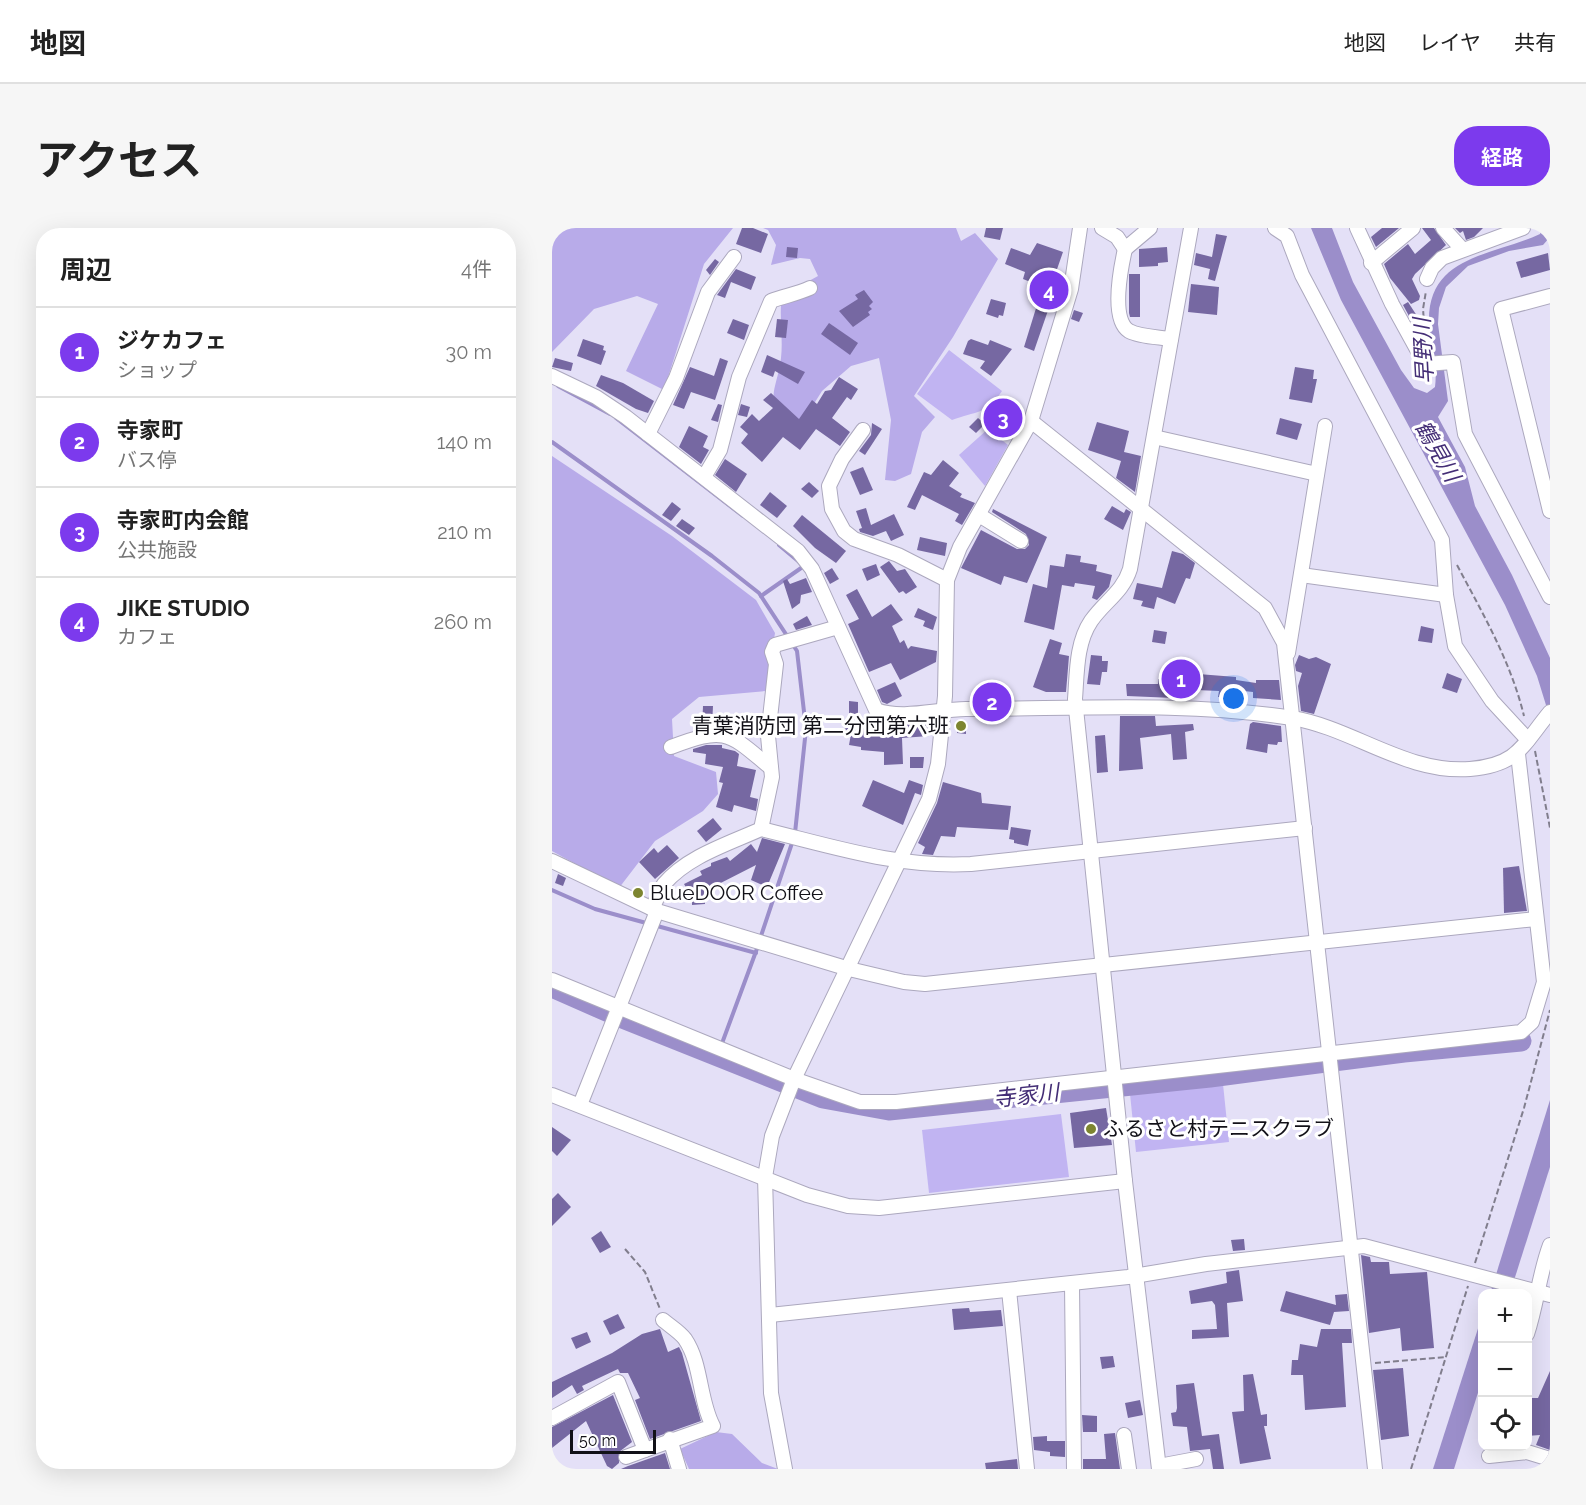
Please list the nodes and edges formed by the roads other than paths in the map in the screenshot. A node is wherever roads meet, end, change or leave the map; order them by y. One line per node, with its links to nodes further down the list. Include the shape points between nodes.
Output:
1 (1080, 228): 19 (street, via 1071,289)
2 (1102, 228): 10 (street, via 1117,237)
3 (1150, 228): 10 (street)
4 (1191, 228): 17 (street)
5 (1275, 228): 32 (street, via 1287,236 1302,275 1442,540)
6 (1357, 228): 13 (street)
7 (1413, 228): 13 (street)
8 (1443, 228): 11 (street)
9 (1523, 228): 11 (street)
10 (1125, 249): 17 (street, via 1118,281 1125,327 1131,332)
11 (1462, 249): 14 (street, via 1442,258)
12 (734, 257): 22 (street, via 708,292 675,378)
13 (1371, 263): 33 (street, via 1425,364 1453,362 1465,435)
14 (1427, 279)
15 (810, 288): 25 (street, via 771,301 739,377 722,443)
16 (1550, 296): 27 (street, via 1502,309)
17 (1171, 339): 23 (street)
18 (552, 376): 22 (street, via 596,397)
19 (1031, 421): 26 (street); 28 (street)
20 (1325, 426): 24 (street)
21 (863, 430): 31 (street, via 829,486 832,509 844,531)
22 (648, 434): 25 (street)
23 (1155, 437): 24 (street); 26 (street)
24 (1317, 474): 30 (street)
25 (704, 477): 34 (street, via 798,551 812,569)
26 (1142, 509): 35 (street, via 1265,608 1281,634); 37 (street, via 1126,580 1091,621 1082,641)
27 (1550, 510)
28 (978, 515): 29 (street); 31 (street)
29 (1021, 541)
30 (1301, 575): 32 (street); 35 (street)
31 (947, 580): 36 (street)
32 (1446, 595): 40 (street, via 1455,646 1461,658 1492,701)
33 (1550, 597)
34 (838, 627): 36 (street, via 876,710 889,715); 43 (street, via 775,645 768,736)
35 (1287, 661): 39 (street)
36 (943, 709): 37 (street); 48 (street, via 934,783)
37 (1075, 709): 39 (street, via 1199,709); 46 (street)
38 (1550, 712): 40 (street)
39 (1293, 718): 42 (street, via 1328,727 1433,767 1470,769 1509,760); 44 (street)
40 (1529, 733): 42 (street)
41 (671, 747): 43 (street, via 719,733 735,738)
42 (1518, 754): 50 (street)
43 (771, 768): 45 (street, via 768,807)
44 (1305, 828): 46 (street); 51 (street)
45 (761, 829): 48 (street); 49 (street, via 706,853 681,869 663,885)
46 (1091, 851): 48 (street, via 971,864 932,866); 52 (street)
47 (552, 861): 49 (street)
48 (899, 862): 53 (street)
49 (654, 910): 53 (street); 55 (street)
50 (1536, 919): 51 (street); 56 (street, via 1542,992 1532,1022 1521,1032)
51 (1317, 942): 52 (street); 56 (street)
52 (1103, 964): 53 (street, via 925,984); 58 (street)
53 (849, 969): 57 (street)
54 (552, 980): 55 (street)
55 (617, 1008): 57 (street); 60 (street)
56 (1330, 1059): 58 (street); 65 (street)
57 (794, 1079): 58 (street, via 860,1102); 62 (street, via 771,1136)
58 (1116, 1083): 63 (street)
59 (556, 1096): 60 (street); 61 (street)
60 (580, 1105): 62 (street)
61 (552, 1110)
62 (765, 1177): 63 (street, via 818,1198 848,1206 879,1208); 70 (street)
63 (1125, 1181): 66 (street)
64 (1550, 1245): 69 (street, via 1540,1275)
65 (1351, 1247): 66 (street); 69 (street, via 1364,1246); 87 (street)
66 (1137, 1276): 67 (street); 81 (street)
67 (1072, 1284): 68 (street); 85 (street)
68 (1010, 1290): 70 (street); 84 (street)
69 (1540, 1293): 71 (street)
70 (771, 1315): 83 (street, via 771,1393)
71 (1532, 1318)
72 (663, 1320): 75 (street, via 686,1340 712,1426)
73 (552, 1418): 76 (street, via 618,1382)
74 (1124, 1435): 86 (street)
75 (670, 1439): 76 (street); 82 (street)
76 (645, 1450): 77 (street)
77 (626, 1456)
78 (1488, 1457): 80 (street, via 1527,1452)
79 (1196, 1459): 81 (street)
80 (1550, 1460)
81 (1159, 1467)
82 (679, 1469)
83 (785, 1469)
84 (1027, 1469)
85 (1074, 1469)
86 (1130, 1469)
87 (1375, 1469)

